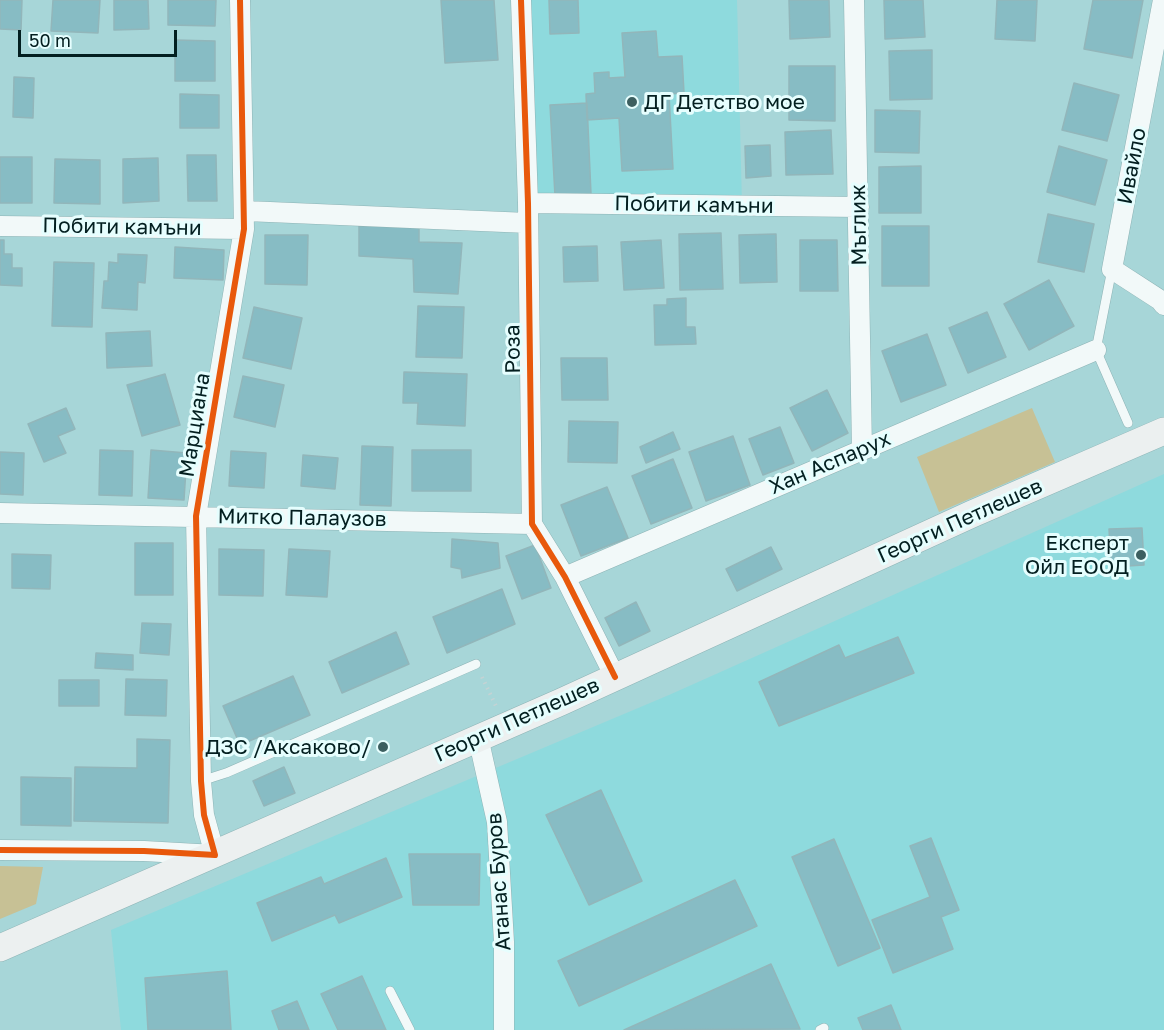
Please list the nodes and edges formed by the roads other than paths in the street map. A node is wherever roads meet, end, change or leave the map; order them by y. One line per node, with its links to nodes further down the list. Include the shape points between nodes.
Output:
1 (240, 0): 7 (street, Марциана)
2 (521, 0): 5 (street, Роза)
3 (854, 0): 6 (street, Мъглиж)
4 (1163, 0): 10 (street, Ивайло)
5 (528, 203): 6 (street, Побити камъни); 8 (street, Роза)
6 (859, 207): 15 (street, Мъглиж)
7 (245, 220): 8 (street, Побити камъни); 9 (street, Побити камъни); 17 (street, Марциана)
8 (528, 223): 18 (street, Роза)
9 (0, 226)
10 (1112, 269): 11 (street); 12 (lane)
11 (1163, 301)
12 (1096, 350): 13 (lane); 15 (street, Хан Аспарух)
13 (1128, 423)
14 (1164, 431): 21 (main road, Георги Петлешев)
15 (862, 450): 19 (street, Хан Аспарух)
16 (0, 513): 17 (street, Митко Палаузов)
17 (196, 516): 18 (street, Митко Палаузов); 23 (street, Марциана)
18 (532, 524): 19 (street)
19 (565, 577): 21 (street)
20 (476, 664): 23 (lane)
21 (615, 677): 22 (main road, Георги Петлешев)
22 (478, 737): 25 (main road, Георги Петлешев); 29 (street, Атанас Буров, via 497,822)
23 (201, 781): 25 (street, Марциана, via 204,815)
24 (0, 850): 25 (street)
25 (215, 855): 26 (main road, Георги Петлешев)
26 (0, 948)
27 (390, 991): 28 (lane)
28 (410, 1030)
29 (504, 1030)

